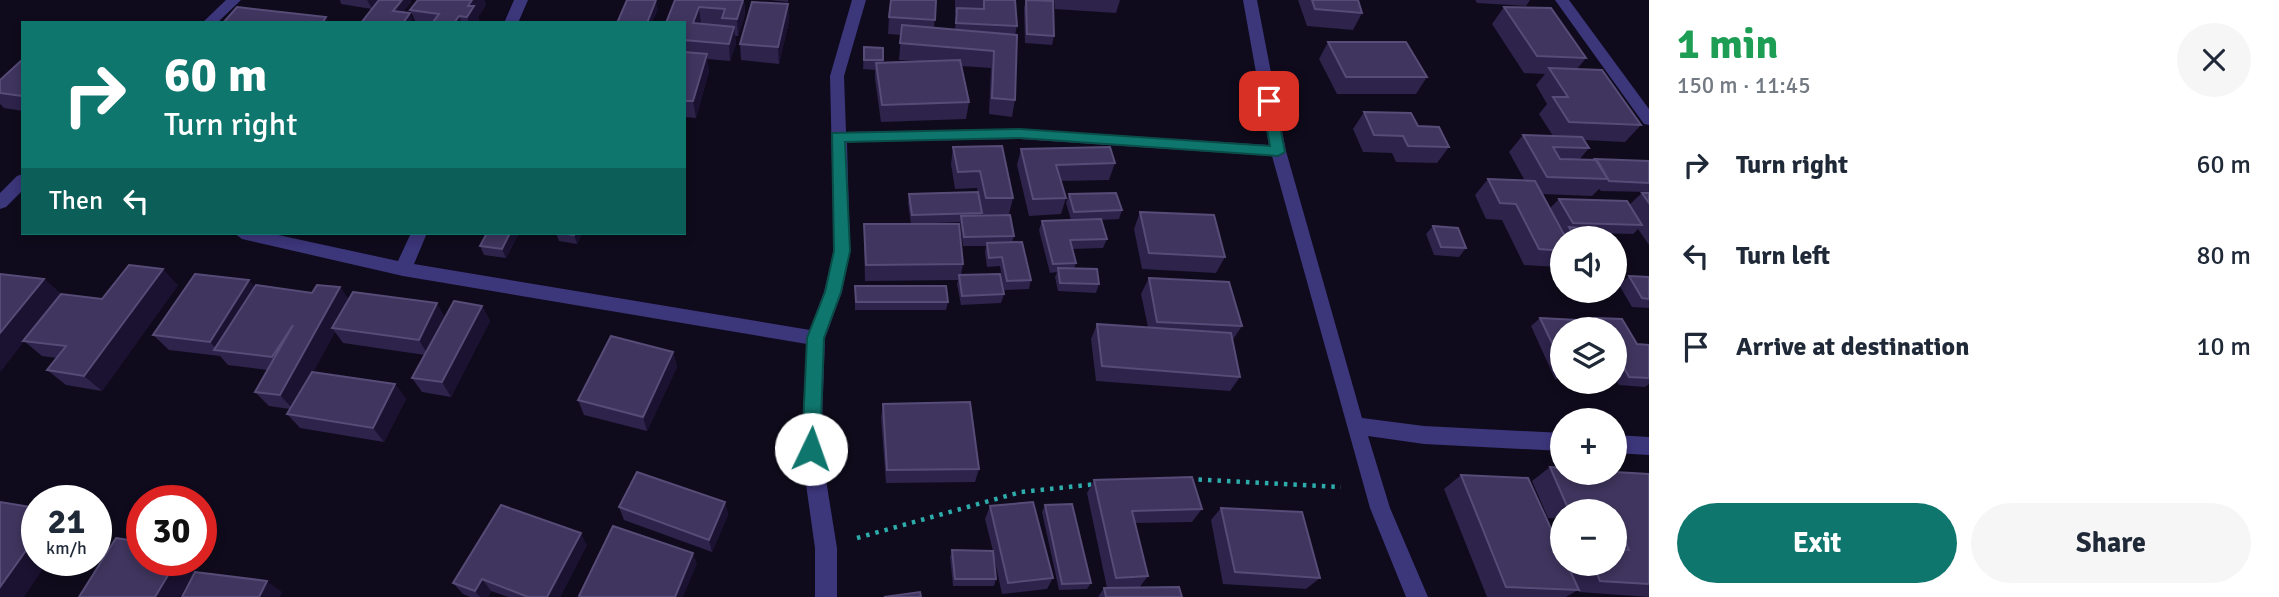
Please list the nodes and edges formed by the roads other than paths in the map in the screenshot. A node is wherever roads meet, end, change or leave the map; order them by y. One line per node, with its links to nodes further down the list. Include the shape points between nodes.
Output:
1 (234, 0): 6 (street)
2 (521, 0): 7 (street)
3 (859, 0): 9 (street, via 837,76)
4 (1250, 0): 10 (street)
5 (1562, 0): 8 (street)
6 (211, 21)
7 (512, 21)
8 (1649, 120)
9 (837, 137): 10 (street, via 1020,134); 16 (street, via 842,251)
10 (1278, 152): 17 (street)
11 (20, 184): 12 (street)
12 (0, 203)
13 (251, 235): 15 (street)
14 (418, 235): 15 (street)
15 (403, 269): 16 (street)
16 (816, 338): 21 (street, via 811,449 826,548)
17 (1355, 426): 18 (street, via 1424,435); 22 (street)
18 (1550, 441)
19 (1627, 445): 20 (street)
20 (1649, 446)
21 (826, 597)
22 (1417, 597)

